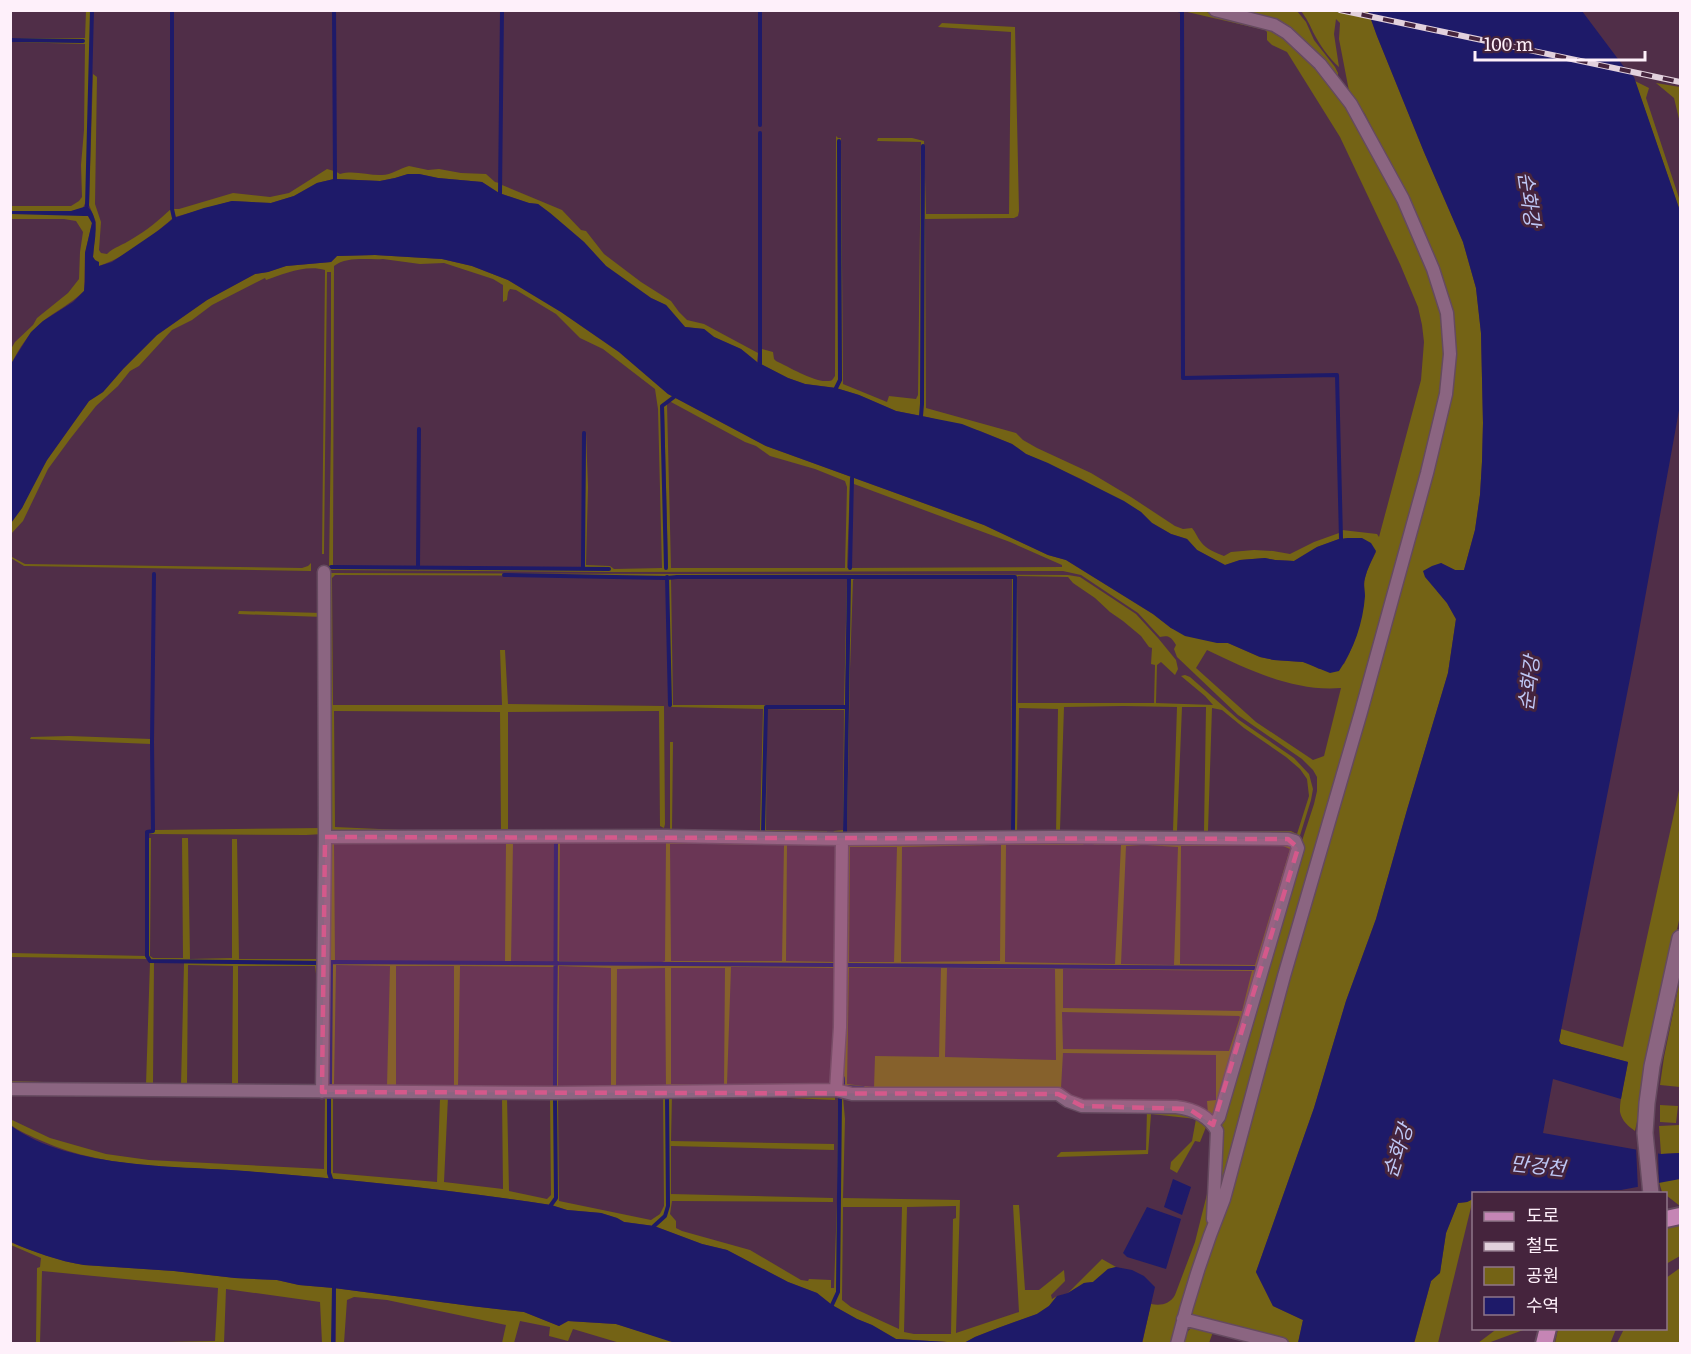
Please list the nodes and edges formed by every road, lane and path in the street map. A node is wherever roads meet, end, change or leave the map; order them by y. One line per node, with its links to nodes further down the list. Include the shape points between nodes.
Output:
1 (1215, 10): 11 (street, via 1274,25 1287,33 1320,64 1351,104 1403,199 1433,269 1449,327 1450,354 1446,394 1427,473 1224,1199)
2 (324, 572): 3 (street)
3 (325, 837): 4 (street); 8 (street)
4 (842, 838): 7 (street); 9 (street, via 1295,841 1298,848 1219,1117)
5 (1680, 938): 10 (street, via 1647,1103 1645,1133)
6 (10, 1089): 8 (street)
7 (836, 1090): 8 (street); 9 (street, via 852,1094 1058,1094 1082,1106 1189,1108)
8 (322, 1092)
9 (1213, 1125): 11 (street, via 1217,1131)
10 (1651, 1192)
11 (1212, 1227): 12 (street)
12 (1183, 1319): 13 (street); 14 (street)
13 (1177, 1344)
14 (1282, 1344)

